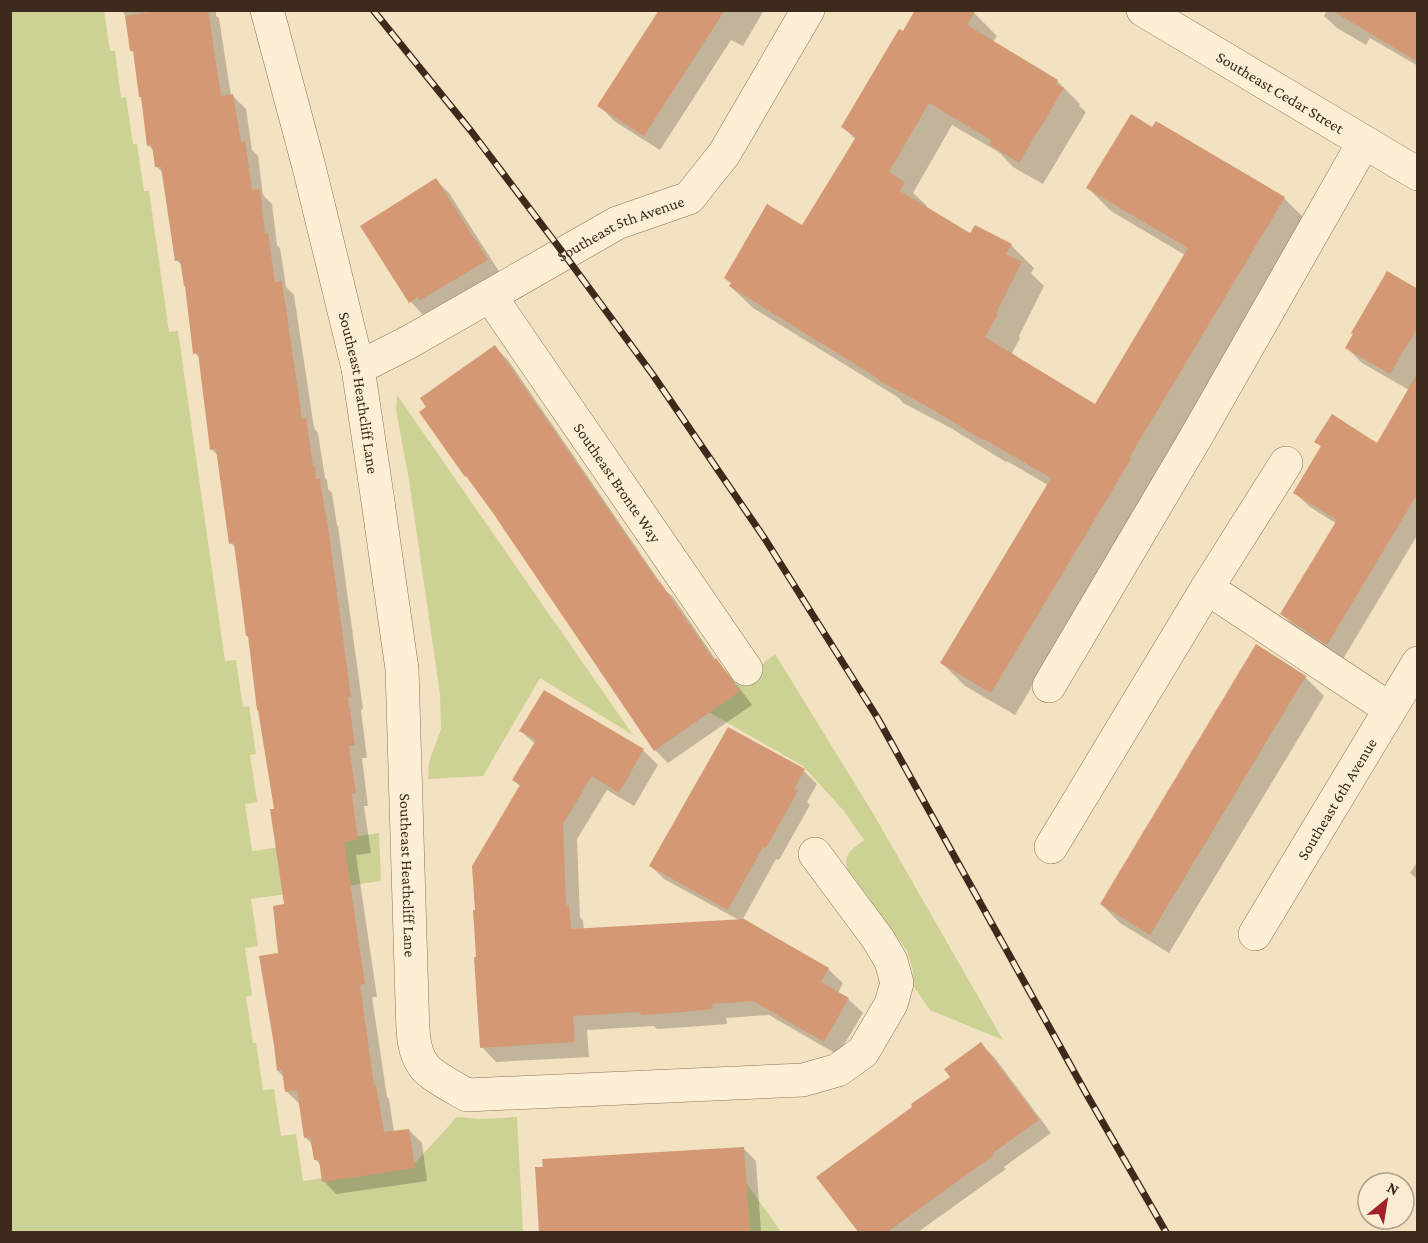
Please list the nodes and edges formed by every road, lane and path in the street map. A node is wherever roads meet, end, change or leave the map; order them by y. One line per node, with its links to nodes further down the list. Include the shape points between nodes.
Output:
1 (267, 10): 7 (street, Southeast Heathcliff Lane)
2 (808, 10): 6 (street, Southeast 5th Avenue, via 724,154 689,198 617,223)
3 (1143, 10): 4 (street, Southeast Cedar Street)
4 (1364, 142): 5 (street, Southeast Cedar Street); 12 (street)
5 (1418, 174)
6 (490, 296): 7 (street, Southeast 5th Avenue); 10 (street, Southeast Bronte Way)
7 (358, 368): 15 (street, Southeast Heathcliff Lane, via 402,669 412,1002 415,1046 424,1067 467,1095 803,1080 838,1070 863,1052 891,1004 897,983 891,961 878,939)
8 (1286, 463): 9 (street)
9 (1207, 588): 13 (street); 14 (street)
10 (746, 669)
11 (1415, 673): 13 (street, Southeast 6th Avenue)
12 (1049, 686)
13 (1390, 709): 16 (street, Southeast 6th Avenue)
14 (1051, 847)
15 (815, 854)
16 (1255, 934)

